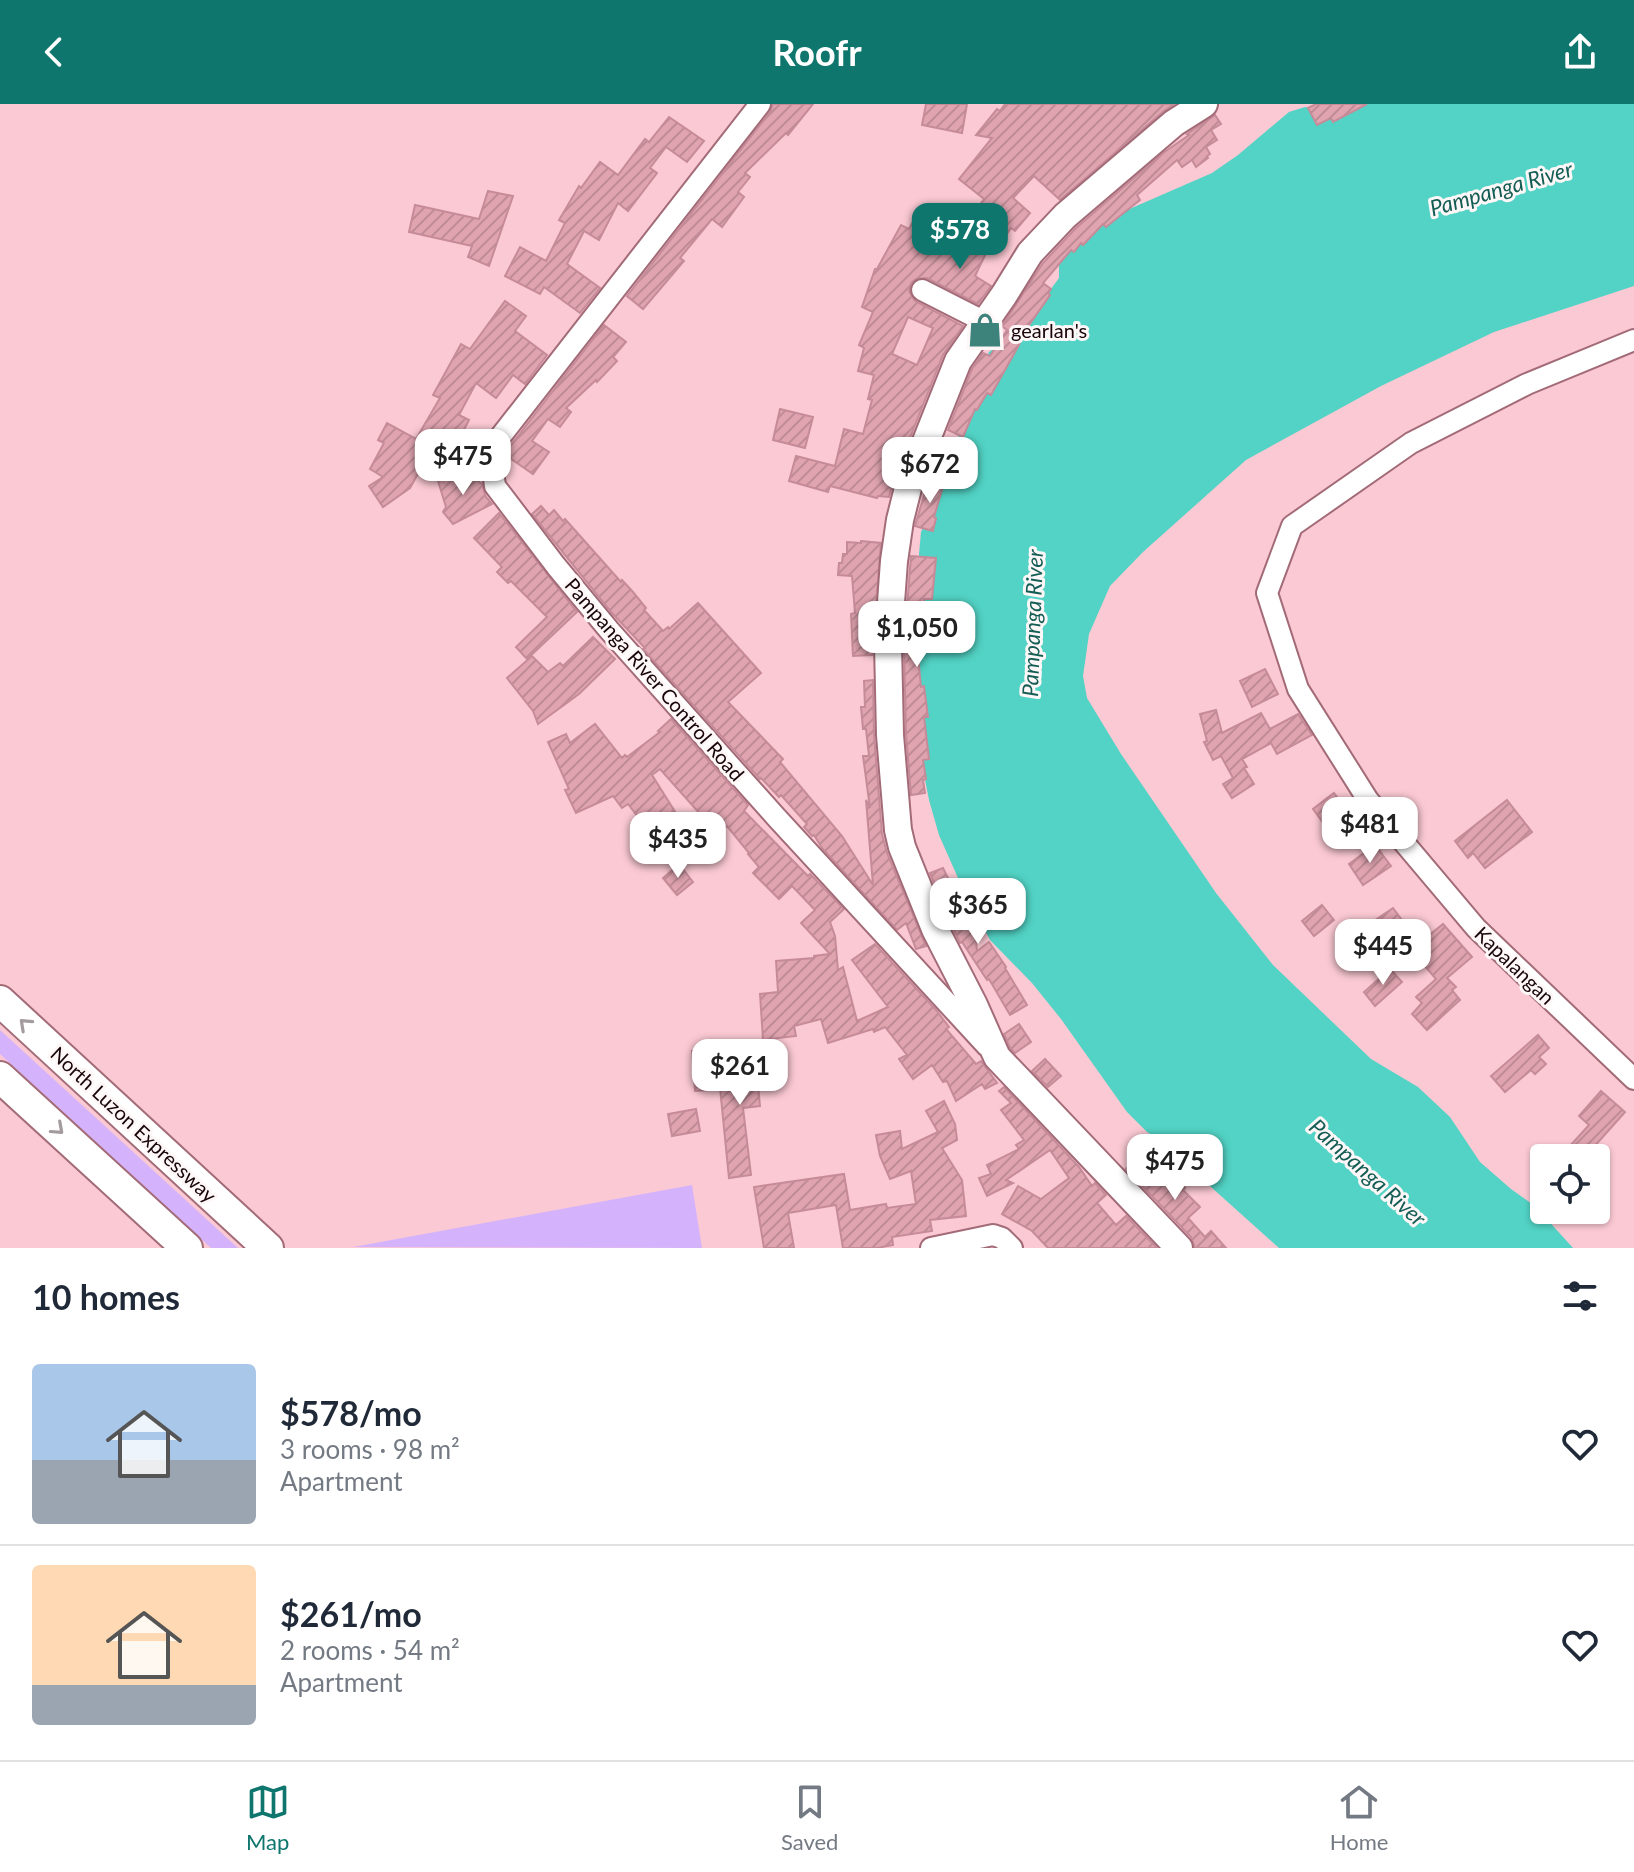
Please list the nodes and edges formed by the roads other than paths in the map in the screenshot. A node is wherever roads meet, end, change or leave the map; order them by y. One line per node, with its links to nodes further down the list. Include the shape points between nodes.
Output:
1 (760, 104): 7 (street, Pampanga River Control Road, via 490,450 495,486 609,630)
2 (1204, 104): 4 (main road, via 1174,123 1065,216 1030,253)
3 (922, 290): 4 (street)
4 (985, 322): 7 (main road, via 958,361 909,484 893,574 888,687 902,847)
5 (1634, 340): 9 (street, Kapalangan, via 1527,384 1411,443 1292,526 1267,593 1298,689 1368,800 1476,928)
6 (0, 1001): 11 (highway, North Luzon Expressway, one-way to 6)
7 (997, 1057): 14 (main road, Pampanga River Control Road)
8 (0, 1077): 10 (highway, one-way to 10)
9 (1634, 1079)
10 (187, 1248)
11 (268, 1248)
12 (931, 1248): 13 (street, via 993,1235)
13 (1012, 1248)
14 (1179, 1248)

